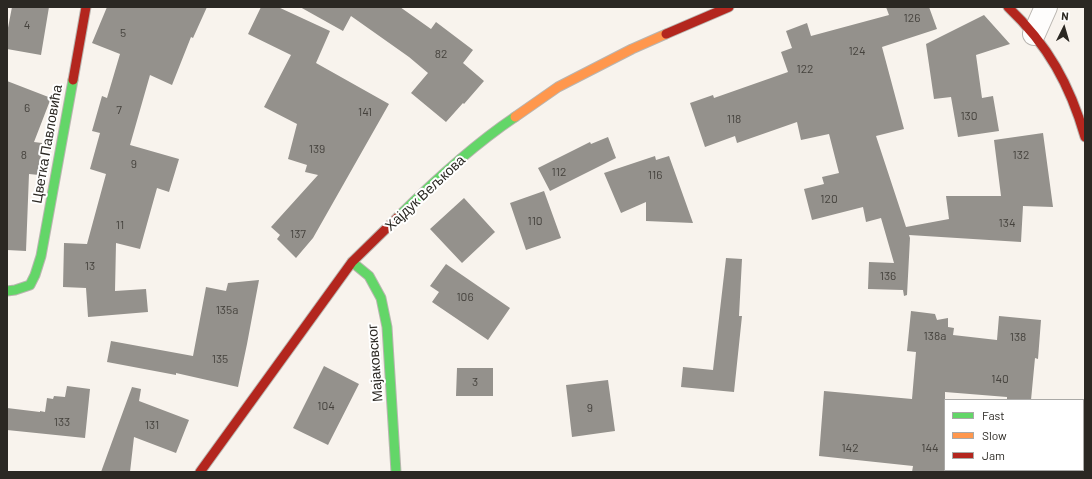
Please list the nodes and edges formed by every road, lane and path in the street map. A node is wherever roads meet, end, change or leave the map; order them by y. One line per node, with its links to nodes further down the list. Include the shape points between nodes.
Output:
1 (86, 7): 8 (street, Цветка Павловића, via 41,256 30,284)
2 (729, 7): 7 (street, Хајдук Вељкова, via 632,49 558,87 501,126 438,177)
3 (1008, 7): 5 (street)
4 (1046, 7): 5 (street)
5 (1034, 34): 6 (street, via 1073,99)
6 (1085, 137)
7 (352, 262): 9 (street, Хајдук Вељкова); 10 (street, Мајаковског, via 369,276 381,298 386,320)
8 (7, 291)
9 (200, 472)
10 (396, 472)

